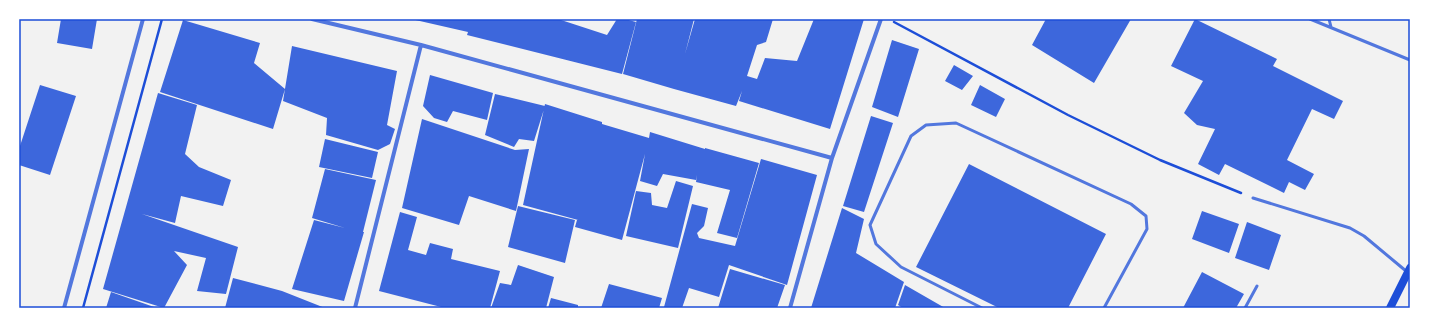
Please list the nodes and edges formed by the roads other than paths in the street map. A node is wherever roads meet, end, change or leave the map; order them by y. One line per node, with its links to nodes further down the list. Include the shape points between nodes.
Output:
1 (143, 19): 13 (street)
2 (312, 19): 7 (street)
3 (881, 19): 9 (street)
4 (1310, 19): 6 (lane)
5 (1330, 19): 6 (lane)
6 (1331, 27): 8 (lane)
7 (420, 45): 9 (street); 14 (street)
8 (1410, 60)
9 (832, 158): 15 (street)
10 (1253, 198): 11 (lane, via 1350,228)
11 (1409, 270): 19 (main road)
12 (1257, 286): 18 (lane)
13 (64, 308)
14 (355, 308)
15 (790, 308)
16 (982, 308): 17 (lane, via 901,267 876,244 870,225 911,136 926,125 956,122 1131,204 1146,216 1147,229)
17 (1104, 308)
18 (1245, 308)
19 (1390, 308)

